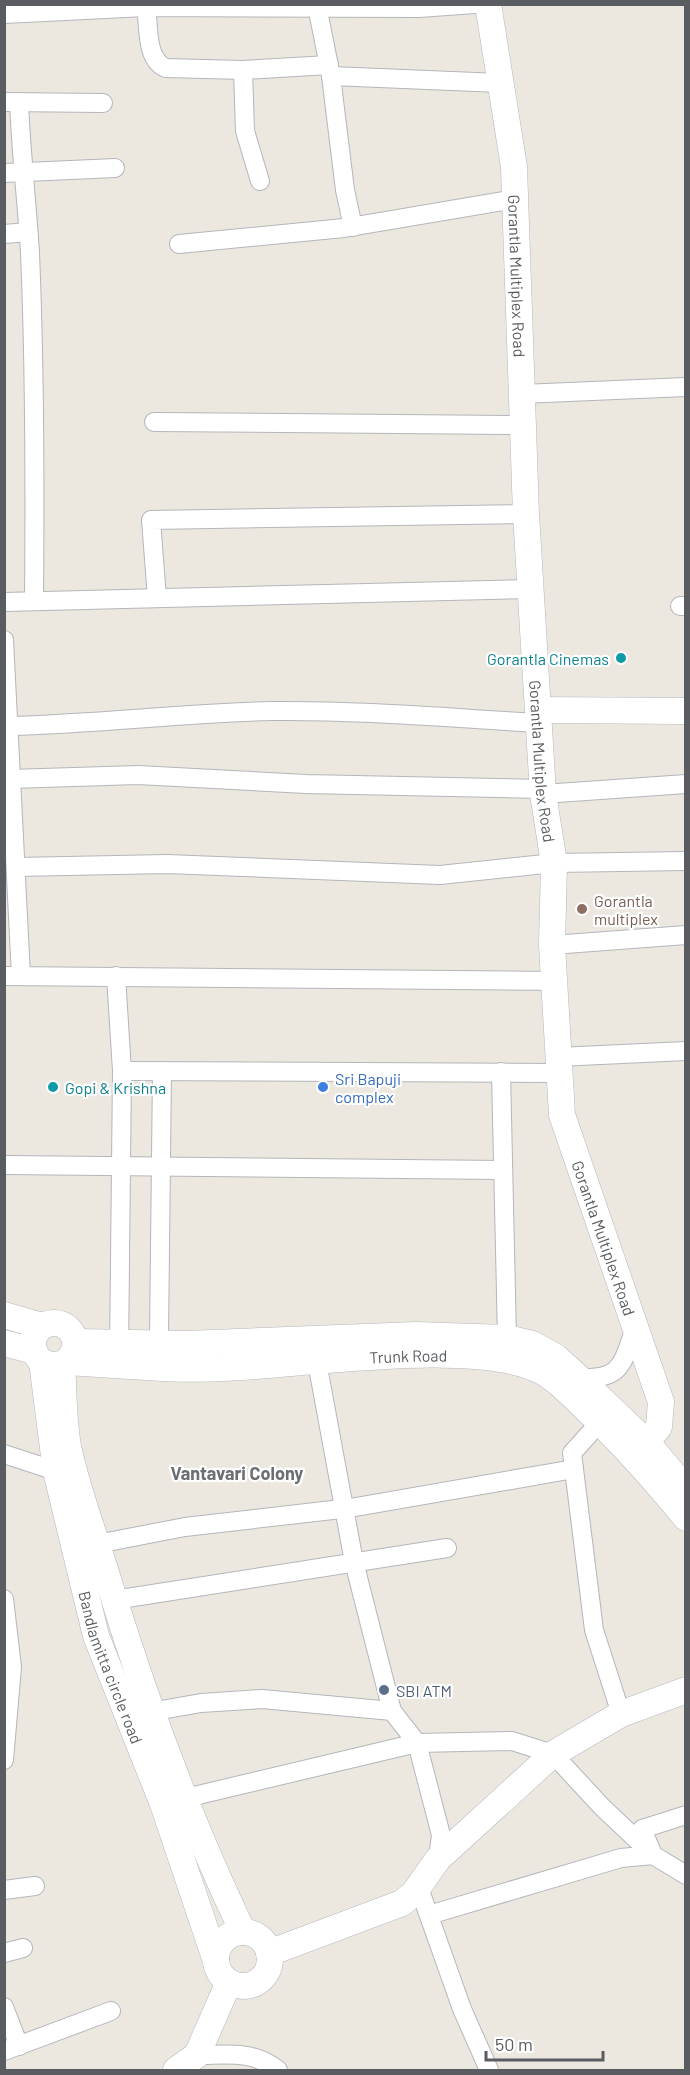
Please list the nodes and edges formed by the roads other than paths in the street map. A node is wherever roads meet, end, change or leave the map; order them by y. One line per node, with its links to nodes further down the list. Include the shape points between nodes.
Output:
1 (475, 4): 3 (street, via 419,8)
2 (488, 4): 8 (street, Gorantla Multiplex Road)
3 (311, 5): 4 (street); 7 (street)
4 (146, 6): 5 (street); 6 (street, via 152,54 159,65)
5 (4, 14)
6 (243, 70): 7 (street); 13 (street, via 245,131)
7 (330, 70): 8 (street); 15 (street)
8 (500, 83): 14 (street, Gorantla Multiplex Road, via 514,166)
9 (12, 102): 10 (street); 12 (street)
10 (103, 103)
11 (116, 168): 12 (street)
12 (13, 173): 16 (street)
13 (260, 181)
14 (515, 199): 15 (street); 20 (street, Gorantla Multiplex Road)
15 (352, 227): 18 (street)
16 (28, 232): 17 (street); 26 (street, via 35,443)
17 (4, 234)
18 (179, 244)
19 (686, 387): 20 (street)
20 (522, 394): 22 (street, Gorantla Multiplex Road)
21 (154, 422): 22 (street)
22 (523, 425): 23 (street, Gorantla Multiplex Road)
23 (526, 514): 24 (street, Gorantla Multiplex Road); 25 (street, via 151,520)
24 (531, 589): 25 (street); 30 (street, Gorantla Multiplex Road)
25 (157, 598): 26 (street)
26 (34, 601): 27 (street)
27 (4, 602)
28 (4, 640): 31 (street)
29 (686, 711): 30 (street)
30 (539, 717): 31 (street, via 273,711); 34 (street, Gorantla Multiplex Road)
31 (9, 726): 32 (street)
32 (10, 779): 34 (street, via 138,775); 37 (street)
33 (686, 784): 34 (street)
34 (543, 792): 36 (street, Gorantla Multiplex Road)
35 (686, 861): 36 (street)
36 (554, 863): 37 (street, via 440,875 167,864); 39 (street, Gorantla Multiplex Road)
37 (16, 867): 40 (street)
38 (686, 935): 39 (street)
39 (552, 945): 42 (street, Gorantla Multiplex Road)
40 (13, 976): 41 (street)
41 (116, 976): 42 (street); 45 (street)
42 (554, 981): 44 (street, Gorantla Multiplex Road)
43 (686, 1051): 44 (street)
44 (559, 1065): 47 (street); 54 (street, Gorantla Multiplex Road, via 562,1114)
45 (122, 1071): 46 (street); 49 (street)
46 (162, 1071): 47 (street); 50 (street)
47 (501, 1072): 51 (street)
48 (4, 1166): 49 (street)
49 (119, 1166): 50 (street); 58 (street)
50 (161, 1166): 51 (street); 55 (street)
51 (502, 1170): 56 (street)
52 (4, 1315): 53 (street)
53 (42, 1326): 59 (street, via 35,1333); 59 (street, via 52,1322 72,1331)
54 (636, 1326): 61 (street, via 616,1371 603,1378); 63 (street, Gorantla Multiplex Road, via 662,1409 659,1427)
55 (159, 1336)
56 (507, 1338): 58 (street, Trunk Road, via 416,1335 187,1344); 61 (street, Trunk Road, via 532,1344 556,1357)
57 (4, 1343): 59 (street, Trunk Road)
58 (119, 1353): 59 (street, Trunk Road); 60 (street, Trunk Road, via 163,1368)
59 (56, 1356): 66 (street, Bandlamitta circle road)
60 (316, 1362): 62 (street, Trunk Road, via 418,1356 515,1362 544,1373); 68 (street)
61 (579, 1378): 63 (street, Trunk Road)
62 (600, 1422): 63 (street, Trunk Road); 65 (street, via 572,1453)
63 (641, 1450): 67 (street, Trunk Road); 69 (street, Trunk Road)
64 (4, 1454): 66 (street)
65 (574, 1469): 68 (street); 79 (street, via 594,1630)
66 (65, 1470): 70 (street); 83 (street, Bandlamitta circle road, via 96,1636)
67 (686, 1489)
68 (343, 1508): 70 (street, via 185,1527); 72 (street)
69 (686, 1518)
70 (97, 1544): 74 (street)
71 (447, 1548): 72 (street)
72 (354, 1562): 74 (street); 77 (street)
73 (4, 1599): 75 (street)
74 (114, 1600): 78 (street)
75 (7, 1646): 82 (street, via 12,1667)
76 (686, 1690): 79 (street)
77 (393, 1711): 78 (street, via 262,1700 201,1703); 80 (street)
78 (150, 1712): 83 (street)
79 (621, 1714): 81 (street)
80 (417, 1743): 81 (street, via 512,1742); 83 (street); 86 (street, via 441,1835)
81 (553, 1754): 85 (street); 86 (street)
82 (4, 1760)
83 (174, 1801): 92 (street); 96 (street, Bandlamitta circle road)
84 (686, 1815): 85 (street, via 642,1829)
85 (653, 1855): 87 (street); 91 (street, via 621,1858)
86 (438, 1859): 88 (street)
87 (686, 1875)
88 (418, 1885): 91 (street); 95 (street, via 409,1898 393,1908)
89 (35, 1886): 90 (street)
90 (4, 1890)
91 (429, 1915): 104 (street, via 462,2009)
92 (243, 1932): 95 (street, via 259,1938); 96 (street, via 220,1944)
93 (23, 1947): 94 (street)
94 (4, 1953)
95 (268, 1953): 97 (street, via 268,1968 259,1980 244,1986)
96 (216, 1961): 97 (street, Bandlamitta circle road, via 222,1977)
97 (229, 1982): 101 (street)
98 (4, 2007): 100 (street)
99 (111, 2010): 100 (street)
100 (12, 2048)
101 (197, 2055): 102 (street); 103 (street, via 249,2055)
102 (176, 2070)
103 (278, 2070)
104 (489, 2070)

